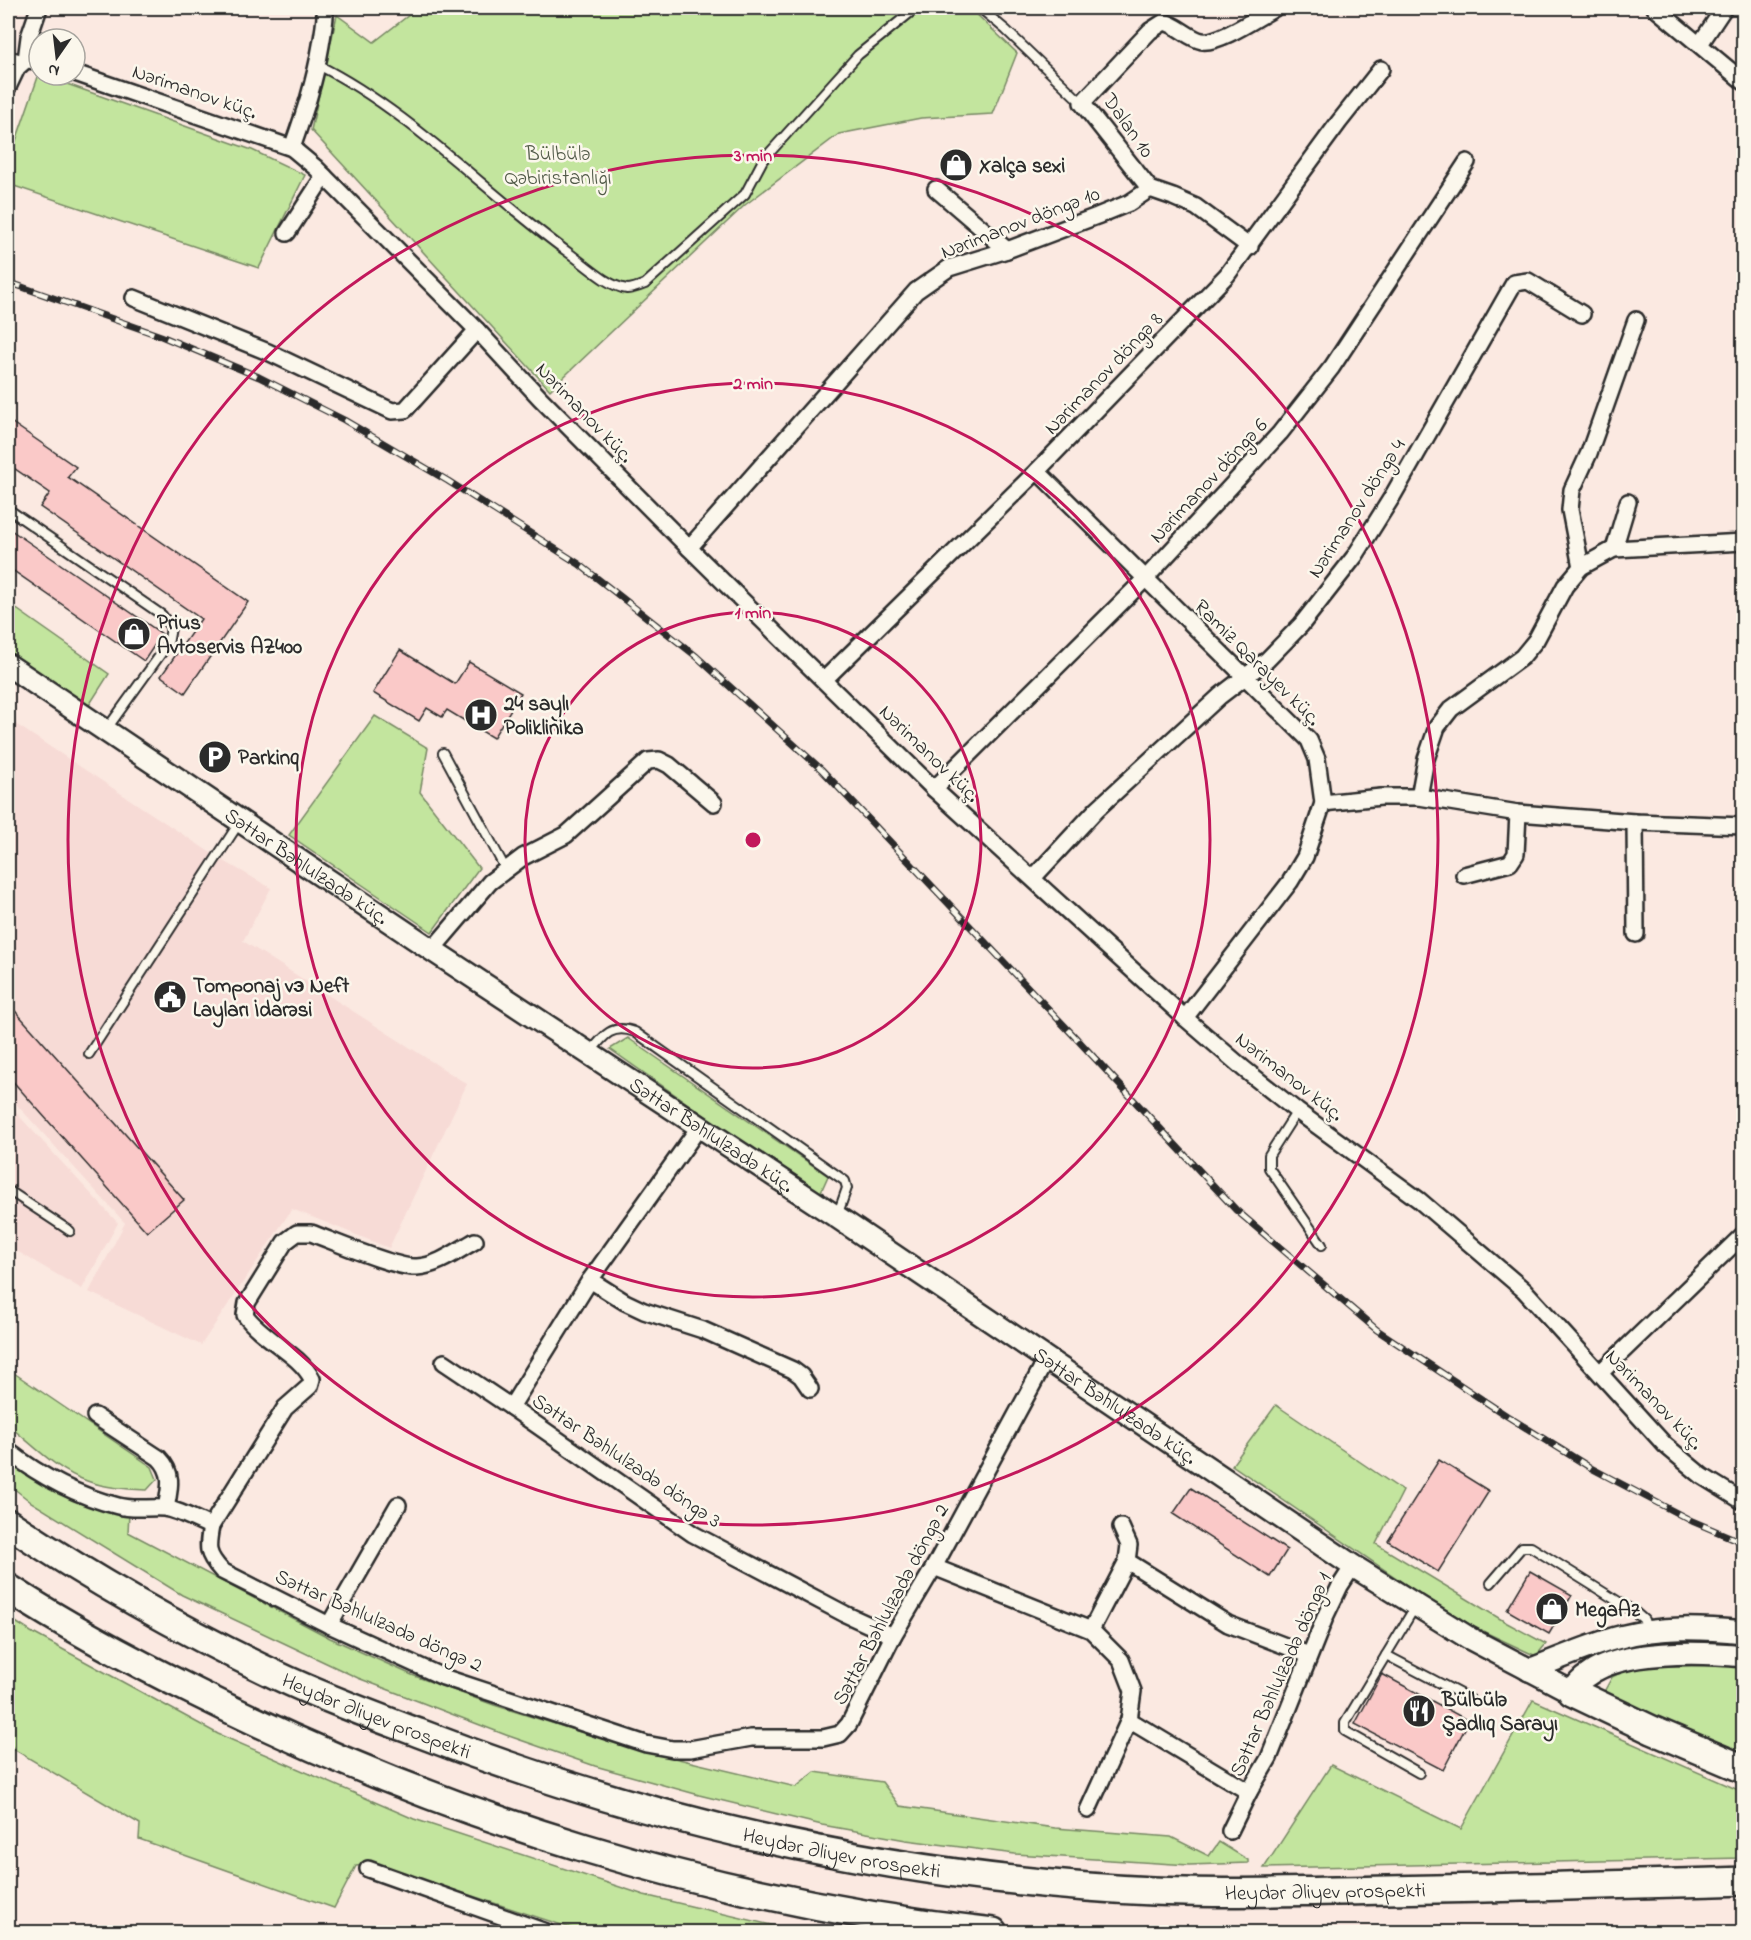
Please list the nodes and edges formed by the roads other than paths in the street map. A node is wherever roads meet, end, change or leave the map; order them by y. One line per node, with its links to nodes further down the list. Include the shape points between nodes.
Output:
1 (39, 8): 8 (street)
2 (326, 8): 13 (street)
3 (916, 8): 13 (lane, via 858,55 763,160 745,194 645,284 628,289 609,282 540,232 400,118 344,78)
4 (980, 8): 18 (lane)
5 (1275, 8): 18 (street, Dalan 10, via 1213,42 1199,40 1164,21)
6 (1655, 8): 9 (street)
7 (1724, 8): 9 (street)
8 (32, 27)
9 (1700, 44): 16 (street)
10 (8, 56): 11 (lane)
11 (27, 60)
12 (27, 63): 17 (street, via 17,68)
13 (318, 65): 19 (street)
14 (1381, 69): 25 (street, Nərimanov döngə 8)
15 (87, 77): 19 (street, Nərimanov küç.)
16 (1743, 82)
17 (8, 87)
18 (1082, 104): 23 (street, Dalan 10)
19 (292, 148): 21 (street, Nərimanov küç.)
20 (1467, 162): 38 (street, Nərimanov döngə 6, via 1332,367 1280,433)
21 (324, 176): 24 (street); 30 (street, Nərimanov küç.)
22 (936, 189): 26 (street)
23 (1149, 189): 25 (street, via 1196,207); 26 (street, Nərimanov döngə 10, via 1129,203)
24 (287, 233)
25 (1250, 247): 31 (street, Nərimanov döngə 8)
26 (1007, 250): 35 (street, Nərimanov döngə 10, via 949,268 916,291)
27 (134, 298): 30 (street, via 268,352 392,411 405,410)
28 (1582, 314): 40 (street, Nərimanov döngə 4, via 1528,281 1514,283 1355,556 1301,625)
29 (1636, 320): 37 (street, via 1572,490 1570,510)
30 (477, 330): 35 (street, Nərimanov küç.)
31 (1037, 471): 38 (street, Ramiz Qarayev küç.); 41 (street, Nərimanov döngə 8)
32 (1628, 502): 36 (street)
33 (8, 509): 42 (lane, via 162,615 171,628 168,644)
34 (1743, 542): 36 (street)
35 (689, 548): 41 (street, Nərimanov küç.)
36 (1614, 549): 37 (street)
37 (1581, 567): 45 (street, via 1522,657 1451,709 1437,727)
38 (1144, 579): 40 (street, Ramiz Qarayev küç.); 44 (street, Nərimanov döngə 6)
39 (8, 665): 42 (main road, Səttar Bəhlulzadə küç.)
40 (1244, 678): 47 (street, Ramiz Qarayev küç., via 1309,740 1317,759); 54 (street, Nərimanov döngə 4, via 1097,809)
41 (824, 680): 44 (street, Nərimanov küç.)
42 (105, 731): 49 (main road, Səttar Bəhlulzadə küç.)
43 (442, 753): 52 (lane)
44 (934, 789): 54 (street, Nərimanov küç.)
45 (1419, 797): 47 (street); 48 (street)
46 (714, 803): 52 (street, via 669,765 659,760 648,761 566,835)
47 (1323, 803): 57 (street, via 1305,857 1290,882)
48 (1518, 813): 50 (street); 53 (street, via 1516,854 1510,863)
49 (240, 822): 56 (main road, Səttar Bəhlulzadə küç.); 59 (lane)
50 (1635, 822): 51 (street); 55 (street)
51 (1743, 826)
52 (505, 868): 56 (street)
53 (1464, 875)
54 (1033, 878): 57 (street, Nərimanov küç.)
55 (1635, 934)
56 (432, 950): 58 (main road, Səttar Bəhlulzadə küç.)
57 (1185, 1018): 60 (street, Nərimanov küç.)
58 (590, 1053): 61 (main road, Səttar Bəhlulzadə küç.); 63 (lane, via 612,1030 624,1028 635,1032 845,1181 847,1188)
59 (89, 1054)
60 (1297, 1111): 67 (lane, via 1269,1155 1269,1168); 71 (street, Nərimanov küç., via 1419,1200 1478,1250 1524,1290)
61 (700, 1126): 63 (main road, Səttar Bəhlulzadə küç.); 68 (street, Səttar Bəhlulzadə döngə 3)
62 (8, 1190): 64 (lane)
63 (837, 1217): 69 (main road, Səttar Bəhlulzadə küç.)
64 (70, 1231)
65 (1743, 1234): 71 (street)
66 (476, 1241): 80 (street, Səttar Bəhlulzadə döngə 2, via 433,1264 415,1268 311,1233 297,1233 285,1242 248,1303 245,1315 273,1343 307,1368 312,1379 310,1386 285,1408)
67 (1322, 1245)
68 (590, 1280): 72 (street, via 644,1311 704,1330 793,1370); 73 (street, Səttar Bəhlulzadə döngə 3)
69 (1047, 1358): 83 (main road, Səttar Bəhlulzadə küç.); 84 (street, Səttar Bəhlulzadə döngə 2)
70 (444, 1362): 73 (street)
71 (1600, 1373): 76 (street, Nərimanov küç., via 1681,1460)
72 (810, 1389)
73 (511, 1407): 92 (street, Səttar Bəhlulzadə döngə 3, via 693,1534)
74 (95, 1416): 78 (street, via 166,1465 171,1486)
75 (8, 1451): 78 (street, via 34,1471 73,1490 118,1506)
76 (1743, 1502)
77 (398, 1505): 88 (street)
78 (166, 1508): 80 (street)
79 (8, 1523): 106 (highway, Heydər Əliyev prospekti, via 166,1619 278,1676 378,1717 478,1756 585,1791 808,1849 993,1878 1154,1891 1464,1889)
80 (211, 1526): 88 (street, Səttar Bəhlulzadə döngə 2, via 207,1548 222,1571)
81 (1121, 1527): 82 (street, via 1129,1545)
82 (1127, 1561): 89 (street); 93 (street, via 1228,1624)
83 (1353, 1566): 87 (main road, Səttar Bəhlulzadə küç.); 93 (street, Səttar Bəhlulzadə döngə 1, via 1330,1605)
84 (934, 1567): 89 (street); 92 (street, Səttar Bəhlulzadə döngə 2)
85 (1491, 1583): 90 (lane, via 1522,1547 1531,1547 1635,1612)
86 (8, 1588): 108 (highway, via 140,1665 256,1723 462,1807 676,1874 795,1901)
87 (1416, 1605): 94 (lane); 96 (main road, Səttar Bəhlulzadə küç.)
88 (329, 1625): 92 (street, Səttar Bəhlulzadə döngə 2, via 443,1677 646,1744 673,1749 751,1738 823,1738 840,1734 849,1724)
89 (1091, 1630): 99 (street, via 1121,1660 1133,1691)
90 (1648, 1631): 91 (main road, via 1682,1628); 96 (main road, via 1620,1637)
91 (1743, 1632)
92 (893, 1636)
93 (1309, 1655): 102 (street, Səttar Bəhlulzadə döngə 1, via 1269,1758)
94 (1386, 1655): 98 (lane); 101 (lane, via 1345,1723 1345,1731)
95 (1743, 1656): 97 (main road, via 1679,1653 1641,1657 1598,1668)
96 (1529, 1670): 97 (main road, Səttar Bəhlulzadə küç.)
97 (1572, 1692): 100 (highway)
98 (1470, 1699)
99 (1129, 1720): 102 (street); 103 (street)
100 (1743, 1769)
101 (1419, 1773)
102 (1249, 1792): 104 (street, Səttar Bəhlulzadə döngə 1)
103 (1088, 1810)
104 (1230, 1831)
105 (368, 1869): 107 (street)
106 (1743, 1881)
107 (546, 1932)
108 (993, 1932)

